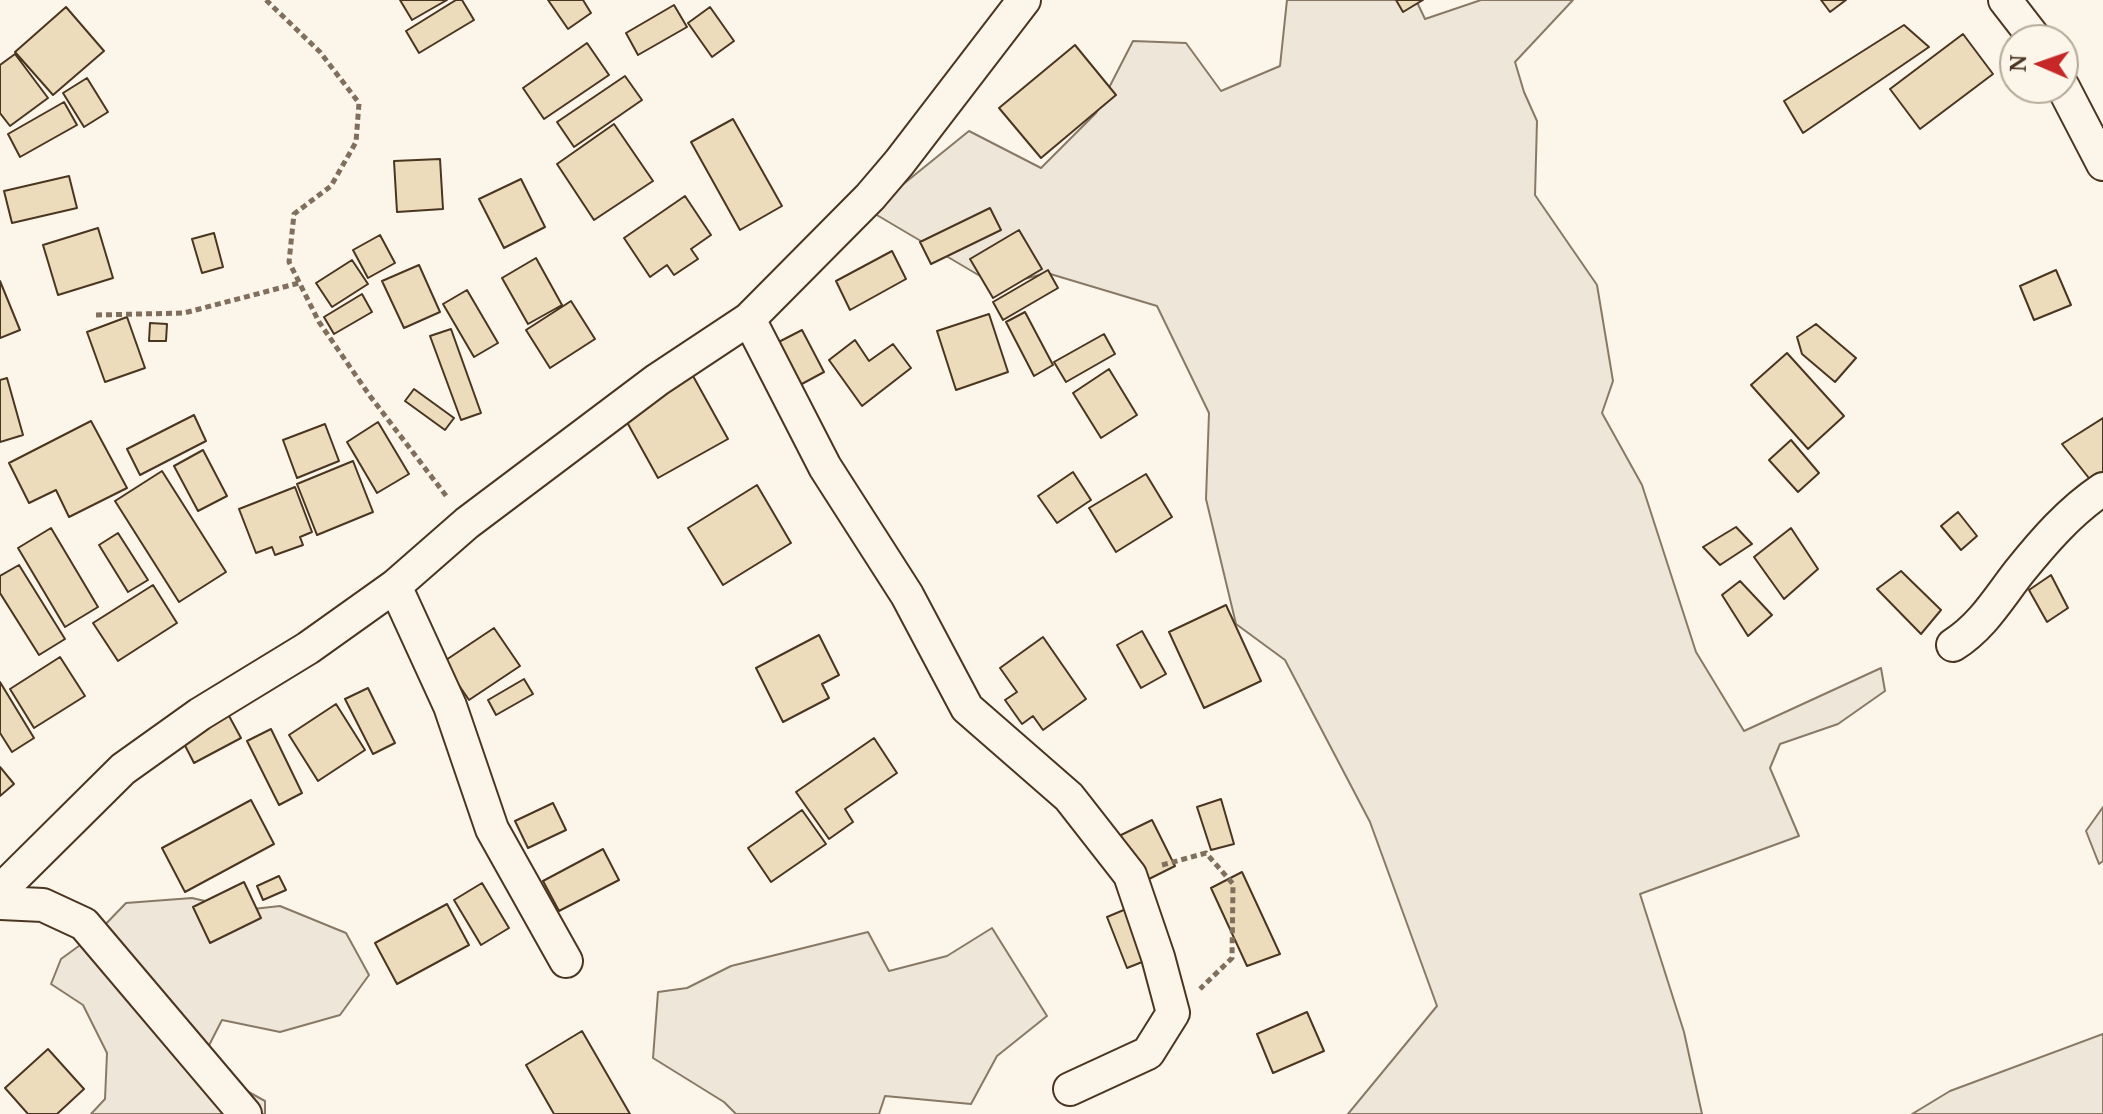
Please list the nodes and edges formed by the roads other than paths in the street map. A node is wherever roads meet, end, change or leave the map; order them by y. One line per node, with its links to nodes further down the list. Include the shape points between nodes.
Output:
1 (1024, 0): 6 (street, via 889,174)
2 (2005, 0): 3 (street)
3 (2024, 24)
4 (2072, 104): 5 (street)
5 (2103, 164)
6 (749, 319): 8 (street, via 657,380 467,523); 13 (street, via 825,467 907,595 967,708 1069,797 1130,875 1173,1013 1148,1053)
7 (2103, 489): 9 (street, via 2076,507 1988,615)
8 (395, 586): 10 (street, via 123,769); 12 (street, via 450,706 492,829)
9 (1953, 645)
10 (0, 891)
11 (0, 903): 14 (street, via 43,905 84,924)
12 (566, 961)
13 (1070, 1089)
14 (245, 1114)

